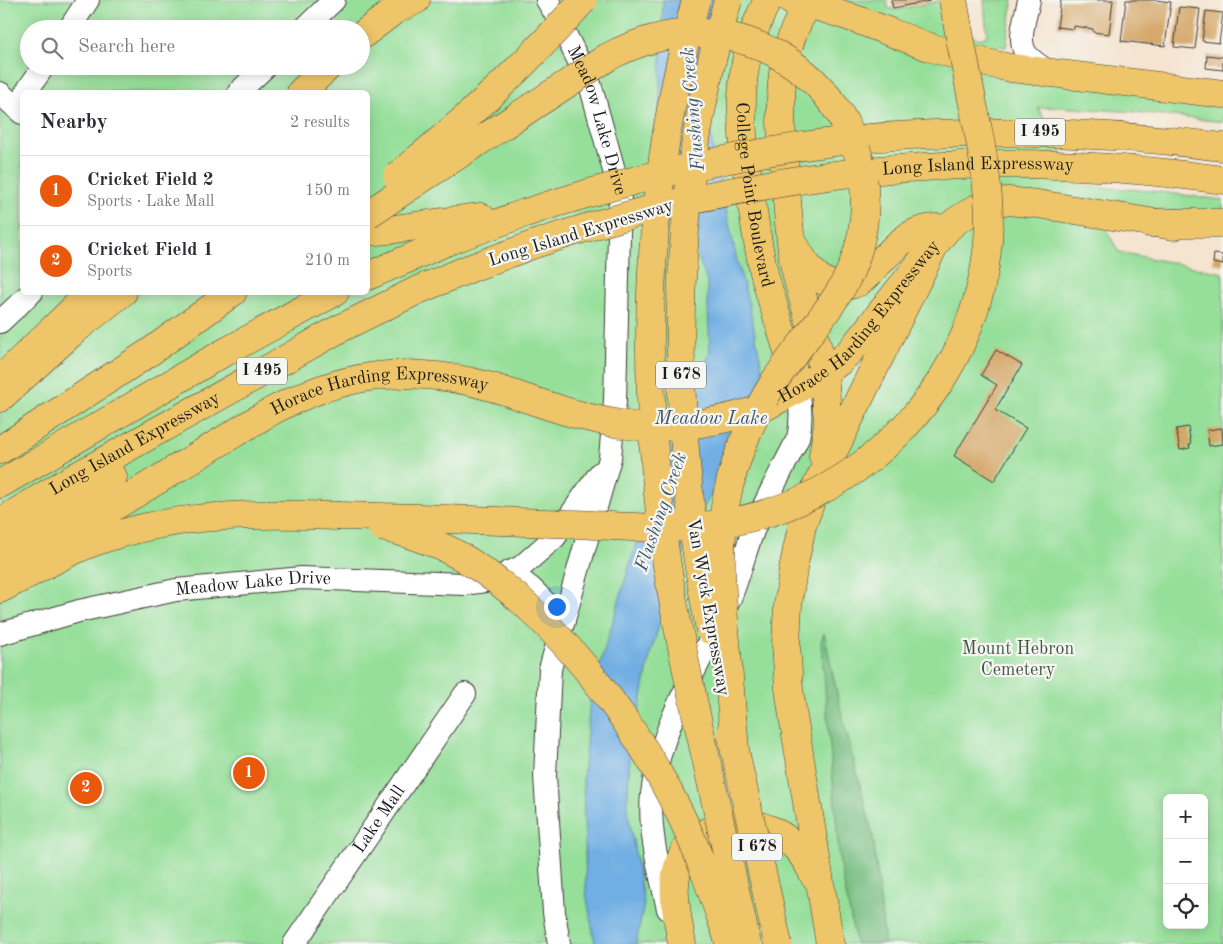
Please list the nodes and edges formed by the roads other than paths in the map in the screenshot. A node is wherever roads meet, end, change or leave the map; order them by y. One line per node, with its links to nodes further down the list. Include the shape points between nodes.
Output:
1 (88, 0): 12 (street)
2 (334, 0): 13 (street)
3 (416, 0): 14 (main road)
4 (547, 0): 49 (street, Meadow Lake Drive, via 590,84 620,192 615,401)
5 (583, 0): 25 (main road, bridge, via 478,108)
6 (696, 0): 68 (main road, Van Wyck Expressway / I 678, bridge, via 672,99 659,188 651,304 652,427 662,530 675,611)
7 (728, 0): 61 (main road, Van Wyck Expressway / I 678, bridge, via 705,87 690,182 683,262 681,365 683,433 692,526)
8 (768, 0): 46 (main road, College Point Boulevard, via 757,20 746,60 741,114 759,252)
9 (952, 0): 52 (main road, bridge, via 987,183 989,225 985,264 968,326 950,366 920,410 880,451 843,478 798,502 754,517 709,525 663,528)
10 (1029, 0): 15 (street, via 1022,45 1032,60)
11 (803, 1): 15 (main road, via 954,55 1011,68); 32 (main road, College Point Boulevard, via 788,49 780,94)
12 (75, 20)
13 (313, 20)
14 (370, 29)
15 (1049, 72): 22 (main road)
16 (37, 75): 19 (street)
17 (257, 75): 20 (street)
18 (319, 75): 21 (main road)
19 (26, 90)
20 (241, 90)
21 (303, 90)
22 (1223, 94)
23 (1223, 147): 27 (main road, Long Island Expressway / I 495, bridge, via 1059,132 918,134 857,139 779,149 692,166 590,192)
24 (1223, 180): 45 (main road, Long Island Expressway / I 495, bridge, via 1124,169 1030,164 944,166 866,171 772,184 683,202 535,244 471,268 409,294 331,333)
25 (370, 196)
26 (370, 213): 61 (main road, bridge, via 608,57 657,37 702,33 752,43 796,66 832,103 849,130 860,160 863,222 857,253 845,281 754,416 739,452 728,492 722,528 721,582)
27 (525, 213): 30 (main road); 34 (main road, Long Island Expressway / I 495)
28 (1150, 223): 29 (main road); 31 (main road, Horace Harding Expressway); 33 (main road, Horace Harding Expressway, via 1038,204 991,202 956,221)
29 (1223, 223)
30 (370, 232)
31 (1223, 233)
32 (790, 237): 33 (main road, via 804,262 820,279 842,286 859,282 910,235 928,228); 43 (main road, College Point Boulevard, via 797,279)
33 (940, 238): 43 (main road, Horace Harding Expressway, via 852,349); 51 (main road)
34 (370, 275)
35 (29, 295): 41 (street)
36 (88, 295): 44 (main road)
37 (119, 295): 47 (main road)
38 (229, 295): 42 (main road)
39 (241, 295): 42 (main road)
40 (329, 295): 50 (main road, Long Island Expressway / I 495)
41 (0, 322)
42 (150, 352): 48 (main road)
43 (824, 373): 46 (main road, Horace Harding Expressway); 51 (main road, College Point Boulevard, via 828,423)
44 (0, 380)
45 (240, 384): 53 (main road, Long Island Expressway / I 495); 54 (main road, via 137,463)
46 (798, 390): 56 (main road, Horace Harding Expressway, bridge, via 763,408 717,421 639,426 589,418 448,376 402,374 358,379 318,389 281,406); 65 (street, via 801,415 798,438 754,526 728,602 666,734 655,776 652,796 654,832 668,911)
47 (0, 398)
48 (0, 450)
49 (610, 458): 55 (street, Meadow Lake Drive, via 555,537 521,567); 58 (street, Meadow Lake Drive)
50 (0, 484)
51 (816, 487): 62 (main road, via 802,526 793,569 786,644 791,698)
52 (337, 516): 57 (main road, via 226,515 163,524 102,539 56,558); 67 (main road, bridge, via 412,534 478,567 534,613 570,651 622,716 662,778 692,842)
53 (0, 522)
54 (0, 548)
55 (510, 572): 58 (street); 59 (street, Meadow Lake Drive, via 492,580 464,584 302,578 176,590 79,611)
56 (0, 576)
57 (0, 588)
58 (564, 621): 64 (street, Meadow Lake Drive, via 550,669 545,776)
59 (0, 634)
60 (465, 694): 63 (street, Lake Mall)
61 (735, 750): 69 (main road, Van Wyck Expressway / I 678, bridge)
62 (828, 937): 66 (main road, via 815,878 802,853 768,828 738,824 704,833 683,854 674,891)
63 (294, 944)
64 (559, 944)
65 (678, 944)
66 (682, 944)
67 (730, 944)
68 (747, 944)
69 (778, 944)

